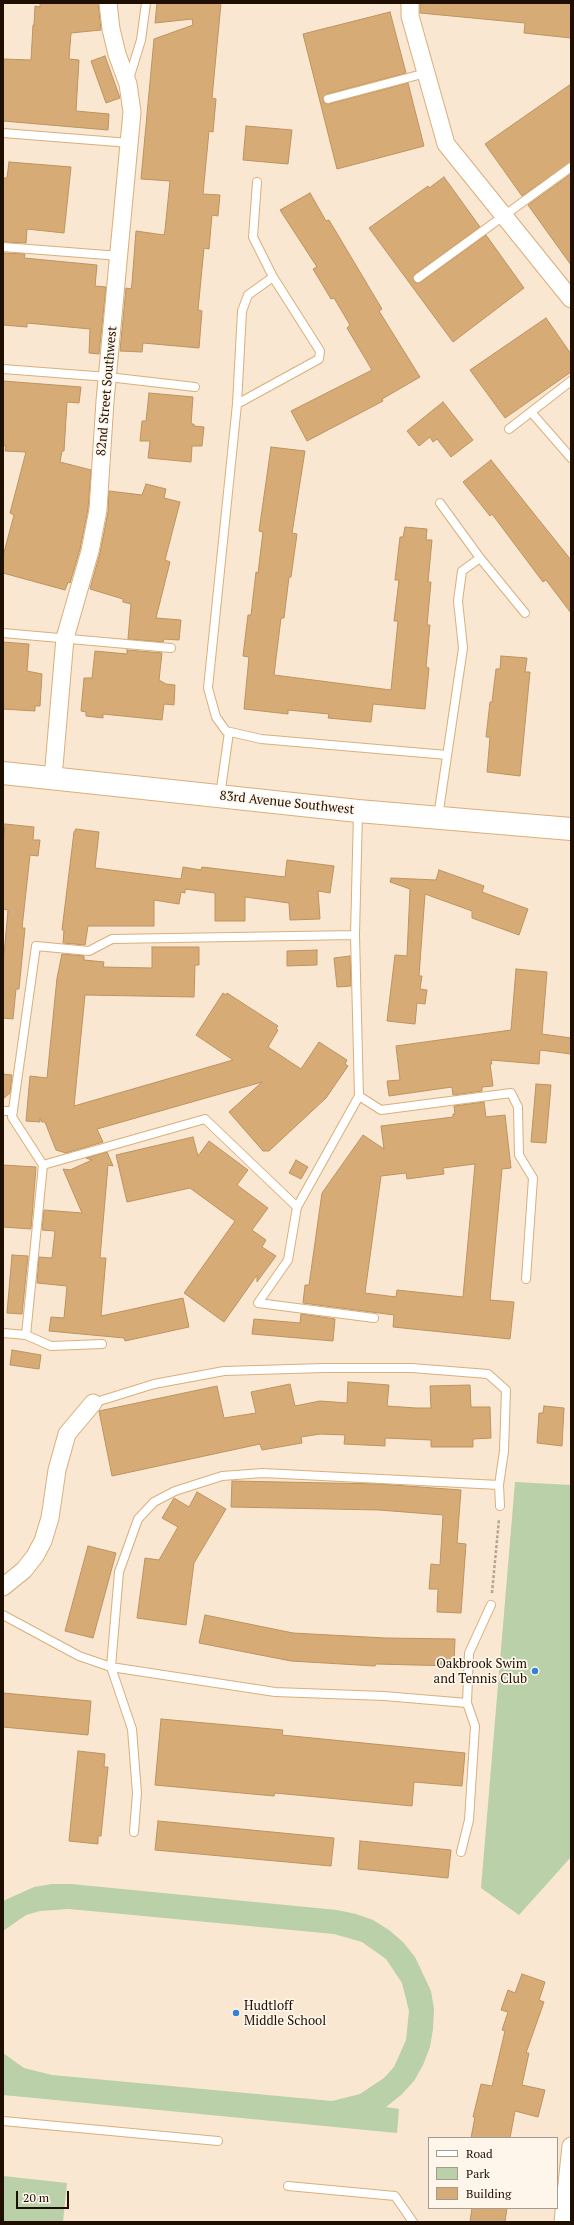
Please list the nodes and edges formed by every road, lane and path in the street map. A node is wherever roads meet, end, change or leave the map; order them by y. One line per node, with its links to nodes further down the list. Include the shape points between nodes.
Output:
1 (108, 3): 5 (street, 82nd Street Southwest, via 117,54)
2 (146, 3): 5 (lane, via 141,40)
3 (410, 3): 4 (street, via 410,16)
4 (426, 73): 6 (lane); 11 (street, via 446,144)
5 (128, 84): 8 (street, 82nd Street Southwest, via 132,112)
6 (328, 99)
7 (3, 133): 8 (lane)
8 (130, 143): 13 (street, 82nd Street Southwest)
9 (571, 167): 11 (lane)
10 (257, 182): 14 (lane, via 253,237)
11 (505, 216): 15 (lane); 16 (street)
12 (3, 247): 13 (lane)
13 (120, 256): 18 (street, 82nd Street Southwest)
14 (272, 277): 21 (lane, via 248,295 242,311); 21 (lane, via 320,351 319,359)
15 (418, 278)
16 (571, 299)
17 (3, 369): 18 (lane)
18 (108, 377): 20 (lane); 29 (street, 82nd Street Southwest, via 98,510 90,551)
19 (571, 381): 22 (lane)
20 (195, 386)
21 (237, 404): 31 (lane, via 208,688 216,717)
22 (531, 412): 23 (lane); 24 (lane)
23 (509, 429)
24 (571, 458)
25 (440, 503): 26 (lane)
26 (480, 558): 27 (lane); 32 (lane, via 462,571 458,601 463,648)
27 (525, 613)
28 (3, 633): 29 (lane)
29 (65, 638): 30 (lane); 34 (street, 82nd Street Southwest)
30 (171, 648)
31 (229, 732): 32 (lane, via 261,739); 35 (lane)
32 (447, 755): 37 (lane)
33 (3, 773): 34 (street, 83rd Avenue Southwest)
34 (53, 778): 35 (street, 83rd Avenue Southwest)
35 (220, 796): 36 (street, 83rd Avenue Southwest)
36 (358, 811): 37 (street, 83rd Avenue Southwest); 39 (lane)
37 (438, 818): 38 (street, 83rd Avenue Southwest)
38 (571, 829)
39 (355, 935): 40 (lane); 42 (lane, via 112,939 89,950 36,946)
40 (359, 1096): 44 (lane); 45 (lane, via 381,1110 511,1093 518,1107 519,1155 533,1178)
41 (3, 1111): 42 (lane)
42 (13, 1111): 43 (lane, via 12,1117)
43 (43, 1165): 44 (lane, via 205,1119); 48 (lane)
44 (297, 1207): 46 (lane, via 288,1260 258,1303)
45 (526, 1279)
46 (374, 1318)
47 (3, 1333): 48 (lane)
48 (26, 1335): 49 (lane, via 51,1346)
49 (102, 1344)
50 (93, 1404): 51 (lane, via 154,1384 224,1371 412,1368 488,1374 506,1390 504,1451); 53 (street, via 67,1434 43,1541 24,1570)
51 (498, 1485): 52 (lane); 56 (lane, via 263,1473 222,1476 175,1491 154,1502 138,1519 119,1572)
52 (500, 1506): 54 (path)
53 (3, 1587)
54 (491, 1606): 57 (lane, via 469,1653)
55 (3, 1615): 56 (lane, via 79,1656)
56 (111, 1667): 57 (lane, via 275,1692 384,1696); 58 (lane, via 132,1729 137,1793)
57 (467, 1703): 59 (lane, via 475,1726 469,1820)
58 (134, 1832)
59 (461, 1852)
60 (3, 2121): 61 (lane)
61 (218, 2141)
62 (571, 2146): 65 (street)
63 (288, 2186): 64 (lane, via 395,2196)
64 (413, 2222)
65 (563, 2222)

